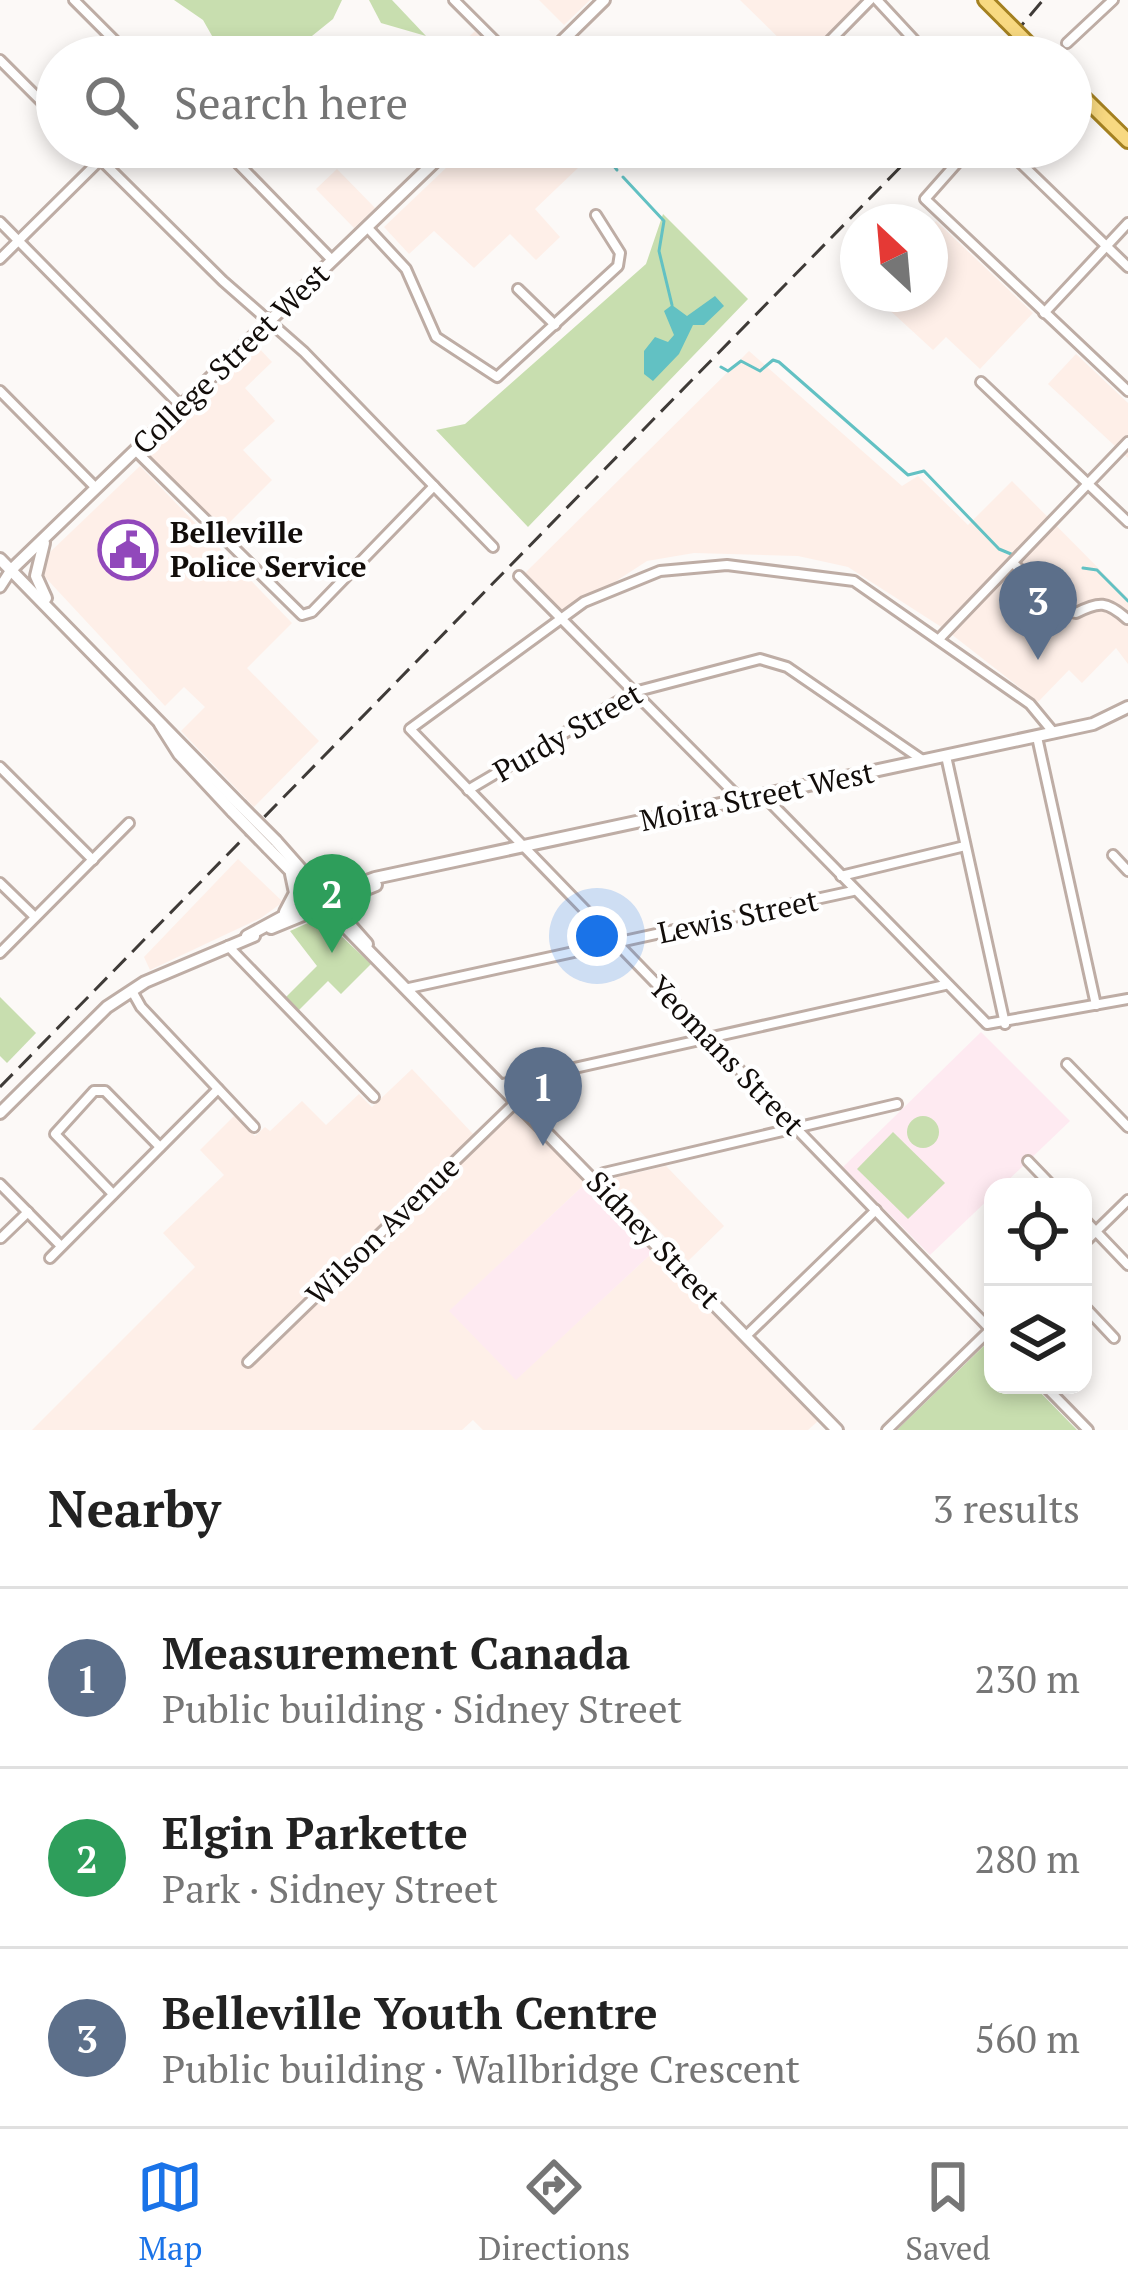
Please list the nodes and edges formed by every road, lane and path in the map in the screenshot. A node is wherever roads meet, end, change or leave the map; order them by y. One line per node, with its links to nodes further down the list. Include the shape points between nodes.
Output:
1 (74, 0): 7 (street)
2 (454, 0): 8 (street)
3 (604, 0): 9 (main road)
4 (873, 0): 10 (street); 11 (street)
5 (985, 0): 12 (main road, bridge)
6 (1113, 0): 13 (street)
7 (110, 36)
8 (490, 36)
9 (567, 36)
10 (836, 36)
11 (912, 36)
12 (1021, 36)
13 (1074, 36)
14 (0, 60): 15 (street)
15 (36, 96)
16 (1092, 106): 17 (main road)
17 (1128, 141)
18 (92, 168): 28 (street)
19 (108, 168): 35 (street)
20 (242, 168): 31 (street)
21 (428, 168): 27 (main road, College Street West)
22 (952, 168): 34 (street, via 925,199)
23 (1026, 168): 29 (street)
24 (596, 215): 36 (street, via 620,261)
25 (0, 222): 28 (street)
26 (1128, 223): 29 (street)
27 (366, 226): 31 (main road, College Street West); 36 (street, via 406,269 436,338 484,374 506,373)
28 (19, 241): 30 (street); 40 (street)
29 (1106, 245): 32 (street); 34 (street)
30 (0, 260)
31 (332, 260): 35 (main road, College Street West)
32 (1128, 267)
33 (518, 289): 36 (street)
34 (1044, 313): 39 (street)
35 (267, 323): 40 (main road, College Street West); 44 (street)
36 (554, 326)
37 (981, 382): 43 (street)
38 (0, 391): 45 (street)
39 (1128, 392)
40 (182, 407): 42 (main road, College Street West)
41 (1128, 442): 43 (street)
42 (136, 451): 44 (street, via 302,615); 45 (main road, College Street West)
43 (1088, 484): 46 (street); 50 (street)
44 (434, 486): 48 (street)
45 (97, 489): 47 (main road, College Street West)
46 (1128, 522)
47 (50, 535): 51 (main road, College Street West); 54 (main road, via 36,576)
48 (494, 547)
49 (0, 559): 51 (main road, Sidney Street)
50 (1013, 563): 56 (street, via 1062,610 1076,613 1096,602); 57 (street)
51 (6, 574): 53 (street, College Street West); 54 (main road, Sidney Street)
52 (519, 576): 55 (street)
53 (0, 587)
54 (54, 614): 68 (main road, Sidney Street, bridge)
55 (561, 619): 57 (street, via 659,571 769,567 854,581); 58 (street); 64 (street, Yeomans Street, via 410,729)
56 (1127, 619)
57 (941, 637): 60 (street, via 1040,713)
58 (634, 692): 62 (street, Purdy Street, via 774,662); 64 (street, Purdy Street); 66 (street)
59 (1127, 710): 60 (main road, Moira Street West)
60 (1046, 735): 61 (main road, Moira Street West); 93 (street)
61 (946, 756): 62 (main road, Moira Street West); 69 (street)
62 (924, 761): 65 (main road, Moira Street West)
63 (0, 767): 72 (street)
64 (468, 790): 70 (street, Yeomans Street)
65 (763, 796): 66 (main road, Moira Street West); 75 (street)
66 (740, 800): 70 (main road, Moira Street West)
67 (129, 823): 72 (street)
68 (272, 845): 73 (main road, Sidney Street); 80 (main road, Sidney Street)
69 (965, 846): 75 (street); 94 (street)
70 (523, 847): 76 (main road, Moira Street West); 85 (street, Yeomans Street)
71 (1113, 855): 74 (street)
72 (93, 860): 82 (street)
73 (289, 871): 80 (main road, Sidney Street); 81 (main road, via 295,893)
74 (1128, 871)
75 (841, 876): 79 (street)
76 (383, 879): 78 (main road, Moira Street West); 80 (main road, Moira Street West)
77 (0, 883): 82 (street)
78 (361, 891): 80 (main road, Moira Street West); 83 (main road)
79 (854, 891): 85 (street, Lewis Street); 89 (street)
80 (325, 901): 81 (main road, Moira Street West); 83 (main road, Sidney Street); 84 (main road, Moira Street West); 87 (main road, Sidney Street)
81 (284, 914): 84 (main road, Moira Street West)
82 (35, 917): 88 (street)
83 (358, 927): 87 (main road, Sidney Street)
84 (247, 936): 86 (main road, Moira Street West)
85 (615, 943): 90 (street, Lewis Street); 95 (street, Yeomans Street)
86 (227, 945): 91 (main road, Moira Street West); 99 (street)
87 (368, 946): 90 (main road, Sidney Street)
88 (0, 953)
89 (945, 985): 94 (street, via 975,1017); 95 (street)
90 (410, 988): 97 (main road, Sidney Street)
91 (132, 991): 98 (street); 102 (main road, Moira Street West)
92 (1128, 999): 93 (street)
93 (1096, 1005): 94 (street)
94 (1006, 1025)
95 (708, 1038): 97 (street); 105 (street, Yeomans Street)
96 (1067, 1064): 104 (street)
97 (503, 1084): 100 (main road, Sidney Street)
98 (218, 1089): 103 (street); 106 (street)
99 (374, 1096)
100 (518, 1100): 109 (main road, Sidney Street); 127 (street, Wilson Avenue)
101 (897, 1104): 105 (street)
102 (0, 1113)
103 (254, 1127)
104 (1128, 1127)
105 (799, 1131): 109 (street); 113 (street, Yeomans Street)
106 (160, 1147): 111 (street); 111 (street, via 105,1091 94,1091 58,1128 58,1139)
107 (1028, 1161): 108 (street)
108 (1044, 1178)
109 (596, 1181): 124 (main road, Sidney Street)
110 (0, 1184): 114 (street)
111 (113, 1194): 119 (street)
112 (1128, 1200): 116 (street)
113 (876, 1210): 123 (street, Yeomans Street); 124 (street)
114 (28, 1212): 118 (street); 119 (street)
115 (1092, 1228): 116 (street)
116 (1096, 1232): 117 (street); 121 (street)
117 (1092, 1236)
118 (2, 1238)
119 (61, 1246): 120 (street)
120 (50, 1258)
121 (1128, 1264)
122 (1092, 1315): 126 (street)
123 (984, 1321)
124 (746, 1336): 129 (main road, Sidney Street)
125 (984, 1337): 130 (street)
126 (1114, 1338)
127 (248, 1362)
128 (1053, 1394): 131 (street)
129 (838, 1430)
130 (887, 1430)
131 (1088, 1430)

